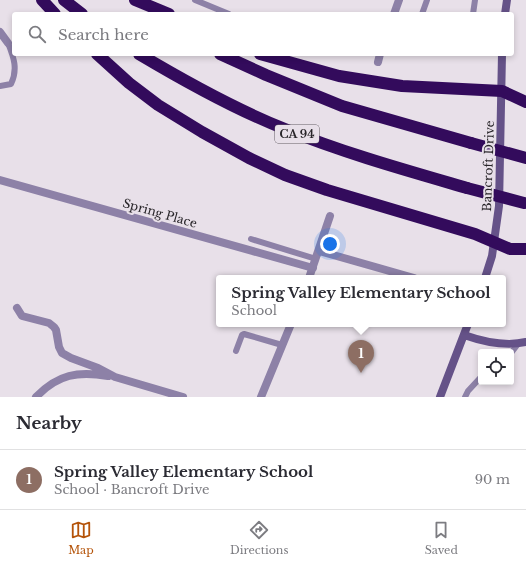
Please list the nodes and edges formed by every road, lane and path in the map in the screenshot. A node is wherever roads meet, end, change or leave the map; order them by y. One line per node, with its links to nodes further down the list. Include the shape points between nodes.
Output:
1 (42, 0): 9 (highway)
2 (64, 0): 10 (highway)
3 (134, 0): 11 (highway); 12 (highway)
4 (195, 0): 13 (lane)
5 (398, 0): 14 (street)
6 (427, 0): 15 (lane)
7 (475, 0): 16 (lane)
8 (506, 0): 17 (street)
9 (53, 12)
10 (79, 12)
11 (151, 12)
12 (164, 12)
13 (224, 12)
14 (395, 12)
15 (423, 12)
16 (473, 12)
17 (505, 12)
18 (0, 32): 19 (street)
19 (8, 43): 20 (lane)
20 (12, 54)
21 (13, 56): 27 (lane, via 15,75 11,84)
22 (99, 56): 35 (highway, via 158,105 202,132 285,175)
23 (142, 56): 32 (highway, CA 94, bridge, via 221,100 284,129 355,155)
24 (224, 56): 30 (highway, bridge, via 342,106)
25 (267, 56): 28 (highway, via 339,76 402,86)
26 (502, 56): 28 (street, Bancroft Drive)
27 (0, 86)
28 (502, 91): 29 (highway); 35 (street, Bancroft Drive, via 499,206)
29 (526, 102)
30 (526, 158)
31 (0, 180): 38 (street, Spring Place)
32 (525, 203)
33 (330, 216): 37 (street)
34 (250, 239): 37 (lane)
35 (494, 242): 36 (highway, via 510,249); 41 (street, Bancroft Drive)
36 (526, 249)
37 (318, 255): 38 (street); 40 (street)
38 (313, 268): 39 (street)
39 (310, 275)
40 (401, 275)
41 (486, 275)
42 (17, 308): 50 (street, via 22,316 49,323 54,327 62,353)
43 (290, 327): 47 (street)
44 (467, 327): 45 (street)
45 (464, 335): 46 (street, via 499,344); 55 (street)
46 (522, 343): 48 (lane)
47 (282, 345): 49 (lane, via 244,334); 54 (street)
48 (514, 350)
49 (236, 351)
50 (115, 377): 52 (street, via 95,374 69,376 46,386); 53 (street)
51 (478, 380): 56 (lane)
52 (36, 397)
53 (183, 397)
54 (261, 397)
55 (440, 397)
56 (465, 397)

